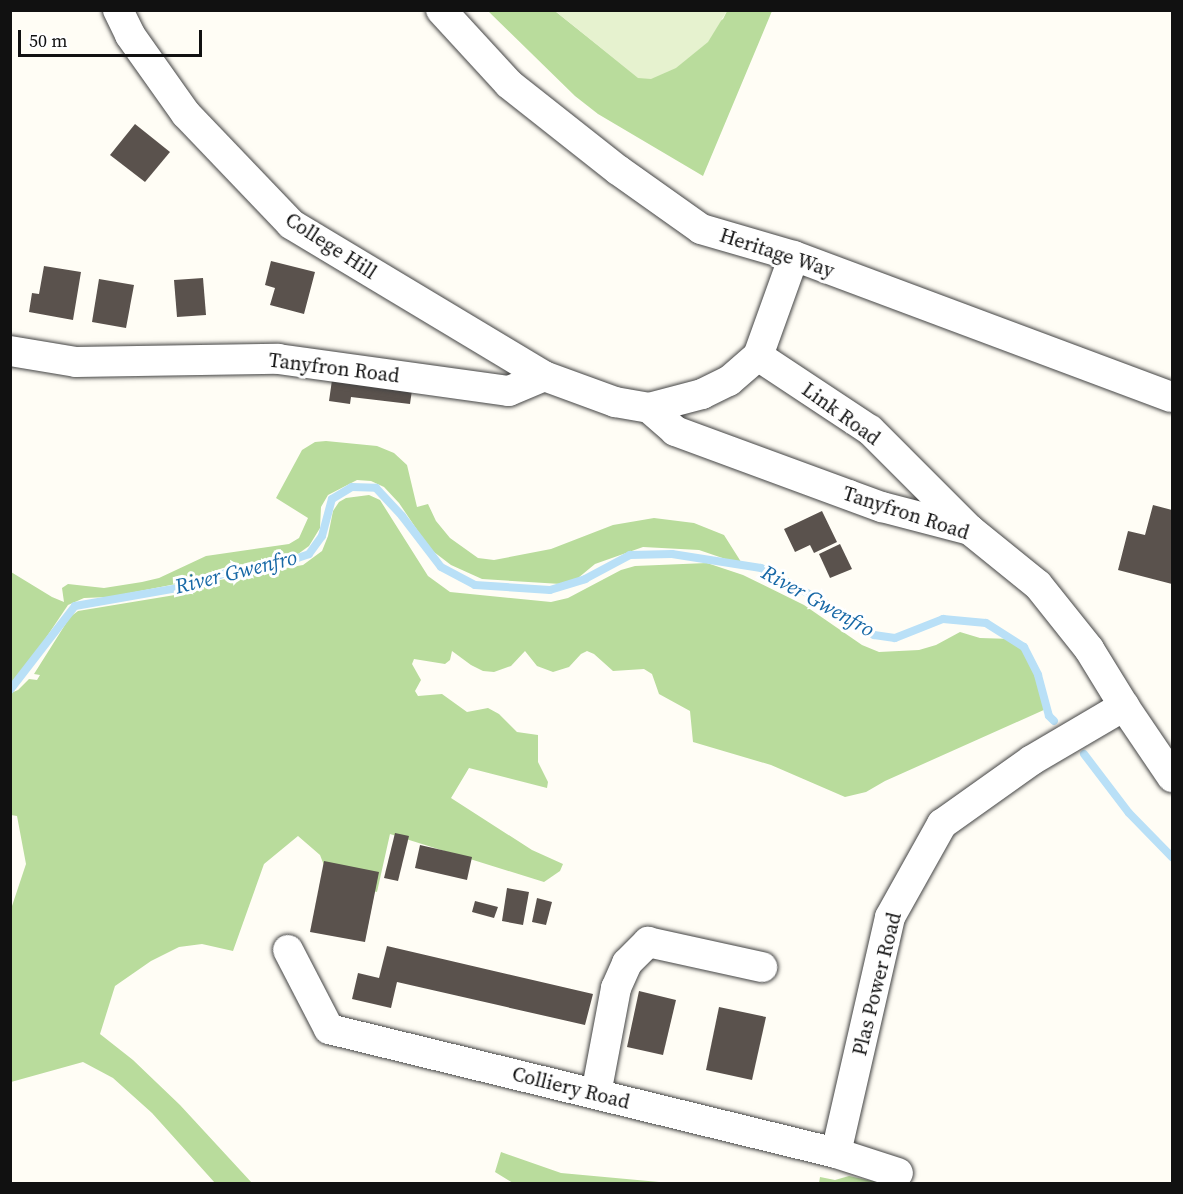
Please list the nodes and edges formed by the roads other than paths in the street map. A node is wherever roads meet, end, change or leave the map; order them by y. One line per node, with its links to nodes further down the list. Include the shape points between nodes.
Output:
1 (118, 10): 6 (street, College Hill, via 130,34 186,114 291,224)
2 (441, 10): 3 (street, Heritage Way, via 510,84 618,170 701,229)
3 (794, 256): 5 (street); 7 (street, Heritage Way)
4 (10, 351): 6 (street, Tanyfron Road, via 76,362 278,359 509,391)
5 (758, 356): 8 (street, via 720,386); 9 (street, Link Road, via 870,430)
6 (544, 376): 8 (street, via 615,402)
7 (1173, 397)
8 (648, 408): 9 (street, Tanyfron Road, via 675,431 882,507)
9 (970, 530): 10 (street, Tanyfron Road, via 1038,585 1089,649)
10 (1124, 706): 11 (street, Tanyfron Road); 15 (street, Plas Power Road, via 1032,760 942,824 890,917)
11 (1173, 777)
12 (288, 950): 14 (street, Colliery Road, via 329,1029)
13 (762, 967): 14 (street, via 648,942 627,963 616,988)
14 (596, 1094): 15 (street, Colliery Road)
15 (836, 1153): 16 (street, Colliery Road)
16 (898, 1173)

